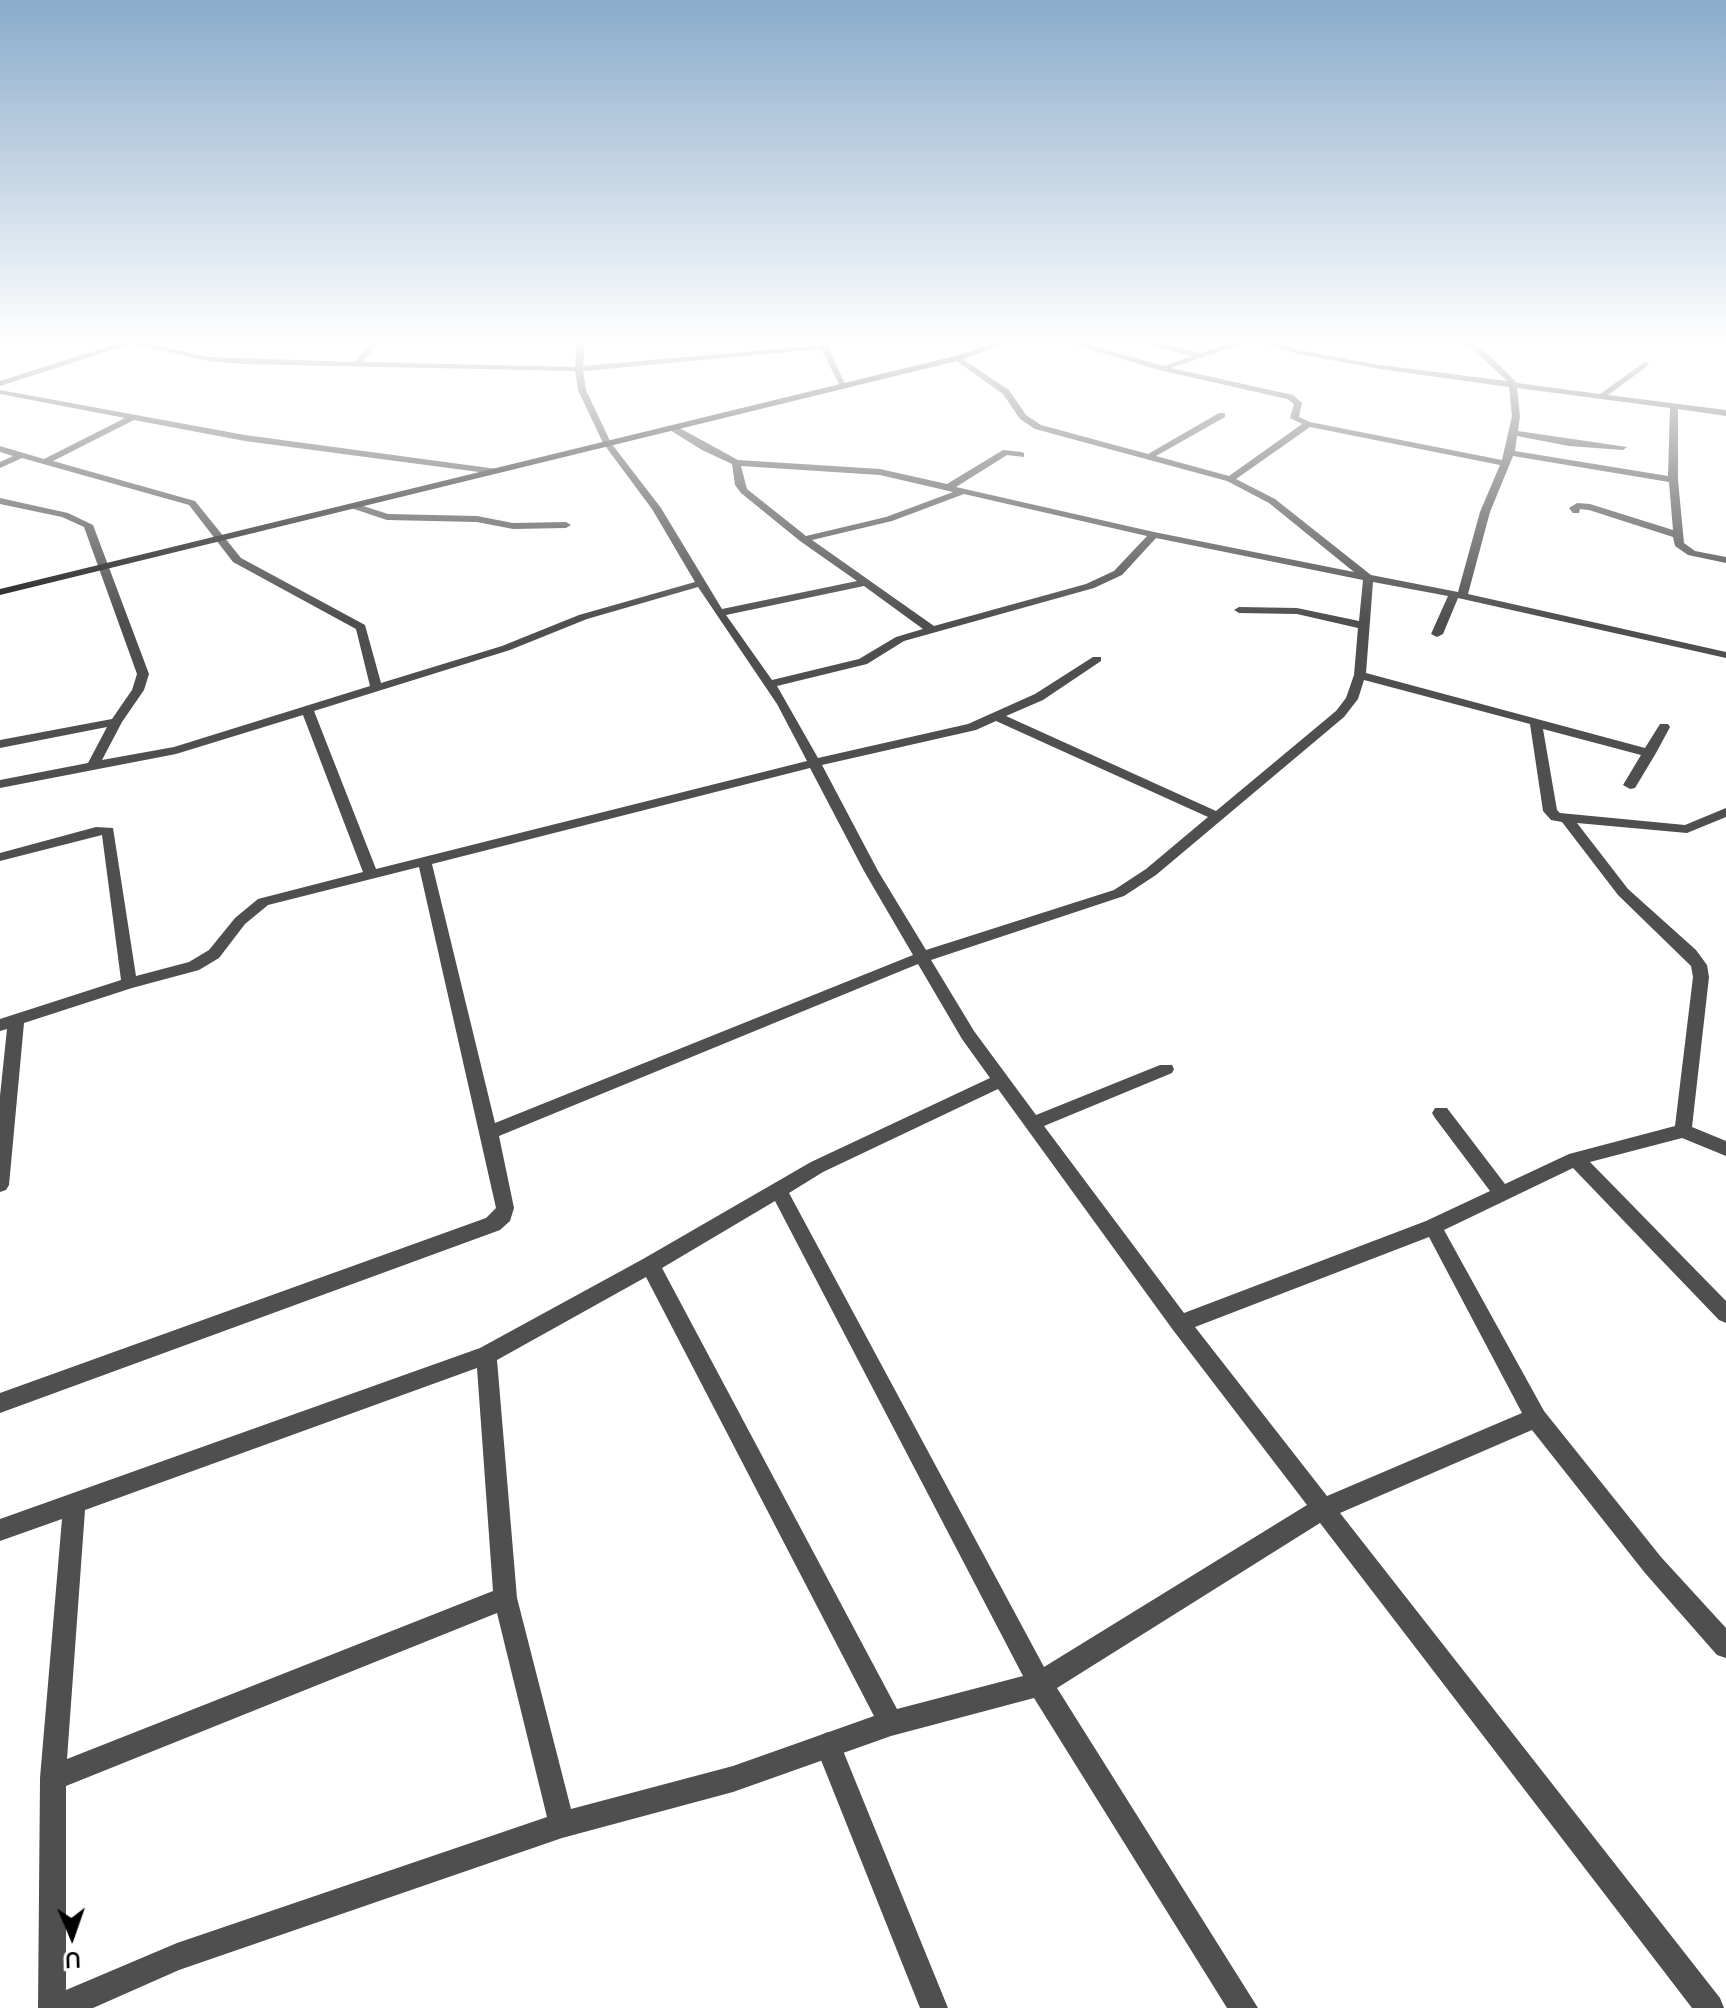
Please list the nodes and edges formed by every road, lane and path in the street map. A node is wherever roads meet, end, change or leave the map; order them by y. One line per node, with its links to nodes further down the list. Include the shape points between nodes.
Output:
1 (103, 433): 19 (street)
2 (213, 433): 23 (street)
3 (602, 433): 12 (street)
4 (652, 433): 12 (street)
5 (680, 433): 20 (street)
6 (1058, 433): 18 (street)
7 (1191, 433): 18 (street)
8 (1296, 433): 24 (street)
9 (1351, 433): 21 (street)
10 (1513, 433): 13 (street); 15 (street)
11 (1674, 433): 25 (street)
12 (607, 443): 23 (street); 39 (street, via 656,508)
13 (1623, 447)
14 (0, 449): 16 (street)
15 (1510, 453): 21 (street); 25 (street)
16 (24, 454): 19 (street); 22 (street)
17 (1021, 455): 26 (street, via 1006,452)
18 (1147, 458): 24 (street)
19 (46, 461): 34 (street, via 192,503)
20 (736, 463): 26 (street, via 863,470); 35 (street, via 744,491)
21 (1507, 464): 42 (street)
22 (0, 465)
23 (494, 471): 29 (street)
24 (1230, 479): 38 (street, via 1272,501)
25 (1673, 480): 33 (street)
26 (949, 487): 27 (street)
27 (965, 490): 32 (street); 35 (street, via 899,516)
28 (0, 501): 37 (street, via 88,525)
29 (354, 506): 31 (street, via 387,517); 34 (street)
30 (1576, 511): 33 (street, via 1584,506)
31 (566, 525)
32 (1154, 535): 38 (street); 46 (street, via 1108,579)
33 (1678, 535): 36 (street, via 1686,550)
34 (221, 539): 37 (street); 52 (street, via 247,567 361,627)
35 (804, 539): 40 (street)
36 (1726, 560)
37 (102, 566): 41 (street); 55 (street, via 143,674)
38 (1368, 578): 42 (street); 45 (street)
39 (702, 583): 44 (street); 52 (street, via 583,617)
40 (864, 583): 44 (street); 46 (street)
41 (0, 592)
42 (1458, 595): 47 (street); 48 (street)
43 (1239, 610): 45 (street, via 1297,611)
44 (719, 613): 51 (street)
45 (1362, 625): 50 (street)
46 (932, 630): 51 (street, via 900,639 863,662)
47 (1437, 634)
48 (1726, 655)
49 (1097, 659): 54 (street, via 1039,697)
50 (1360, 675): 56 (street); 65 (street, via 1340,714)
51 (768, 685): 60 (street)
52 (377, 689): 53 (street)
53 (308, 711): 61 (street, via 176,750); 69 (street)
54 (996, 716): 60 (street, via 972,727); 65 (street)
55 (116, 722): 58 (street); 61 (street)
56 (1536, 723): 59 (street); 66 (street, via 1550,811)
57 (1664, 727): 59 (street)
58 (0, 744)
59 (1650, 753): 63 (street)
60 (814, 763): 68 (street); 70 (street)
61 (92, 768): 62 (street)
62 (0, 784)
63 (1630, 785)
64 (1726, 812): 66 (street, via 1687,829)
65 (1217, 816): 70 (street, via 1119,893)
66 (1568, 820): 77 (street, via 1623,892 1699,965)
67 (0, 857): 71 (street, via 108,831)
68 (425, 863): 69 (street); 78 (street)
69 (372, 876): 71 (street, via 263,902 214,954 194,966)
70 (922, 957): 74 (street); 78 (street)
71 (129, 983): 72 (street)
72 (8, 1022): 81 (street)
73 (1166, 1069): 76 (street)
74 (999, 1081): 76 (street); 82 (street)
75 (1441, 1113): 83 (street)
76 (1031, 1124): 87 (street)
77 (1683, 1131): 79 (street); 80 (street)
78 (489, 1133): 89 (street, via 505,1208 493,1224)
79 (1726, 1149)
80 (1575, 1159): 83 (street); 86 (street)
81 (0, 1185)
82 (778, 1190): 85 (street); 96 (street)
83 (1501, 1192): 84 (street)
84 (1433, 1227): 87 (street); 90 (street)
85 (650, 1265): 88 (street); 97 (street)
86 (1726, 1314)
87 (1180, 1324): 92 (street)
88 (486, 1355): 91 (street); 94 (street)
89 (0, 1403)
90 (1536, 1418): 92 (street); 95 (street, via 1663,1577)
91 (74, 1504): 93 (street); 99 (street)
92 (1322, 1509): 96 (street); 105 (street)
93 (0, 1530)
94 (505, 1598): 99 (street); 100 (street)
95 (1726, 1646)
96 (1040, 1684): 97 (street); 104 (street)
97 (891, 1723): 98 (street)
98 (828, 1745): 100 (street, via 733,1779); 103 (street)
99 (53, 1778): 101 (street)
100 (562, 1825): 102 (street, via 177,1957)
101 (52, 2008)
102 (59, 2008)
103 (934, 2008)
104 (1244, 2008)
105 (1710, 2008)

